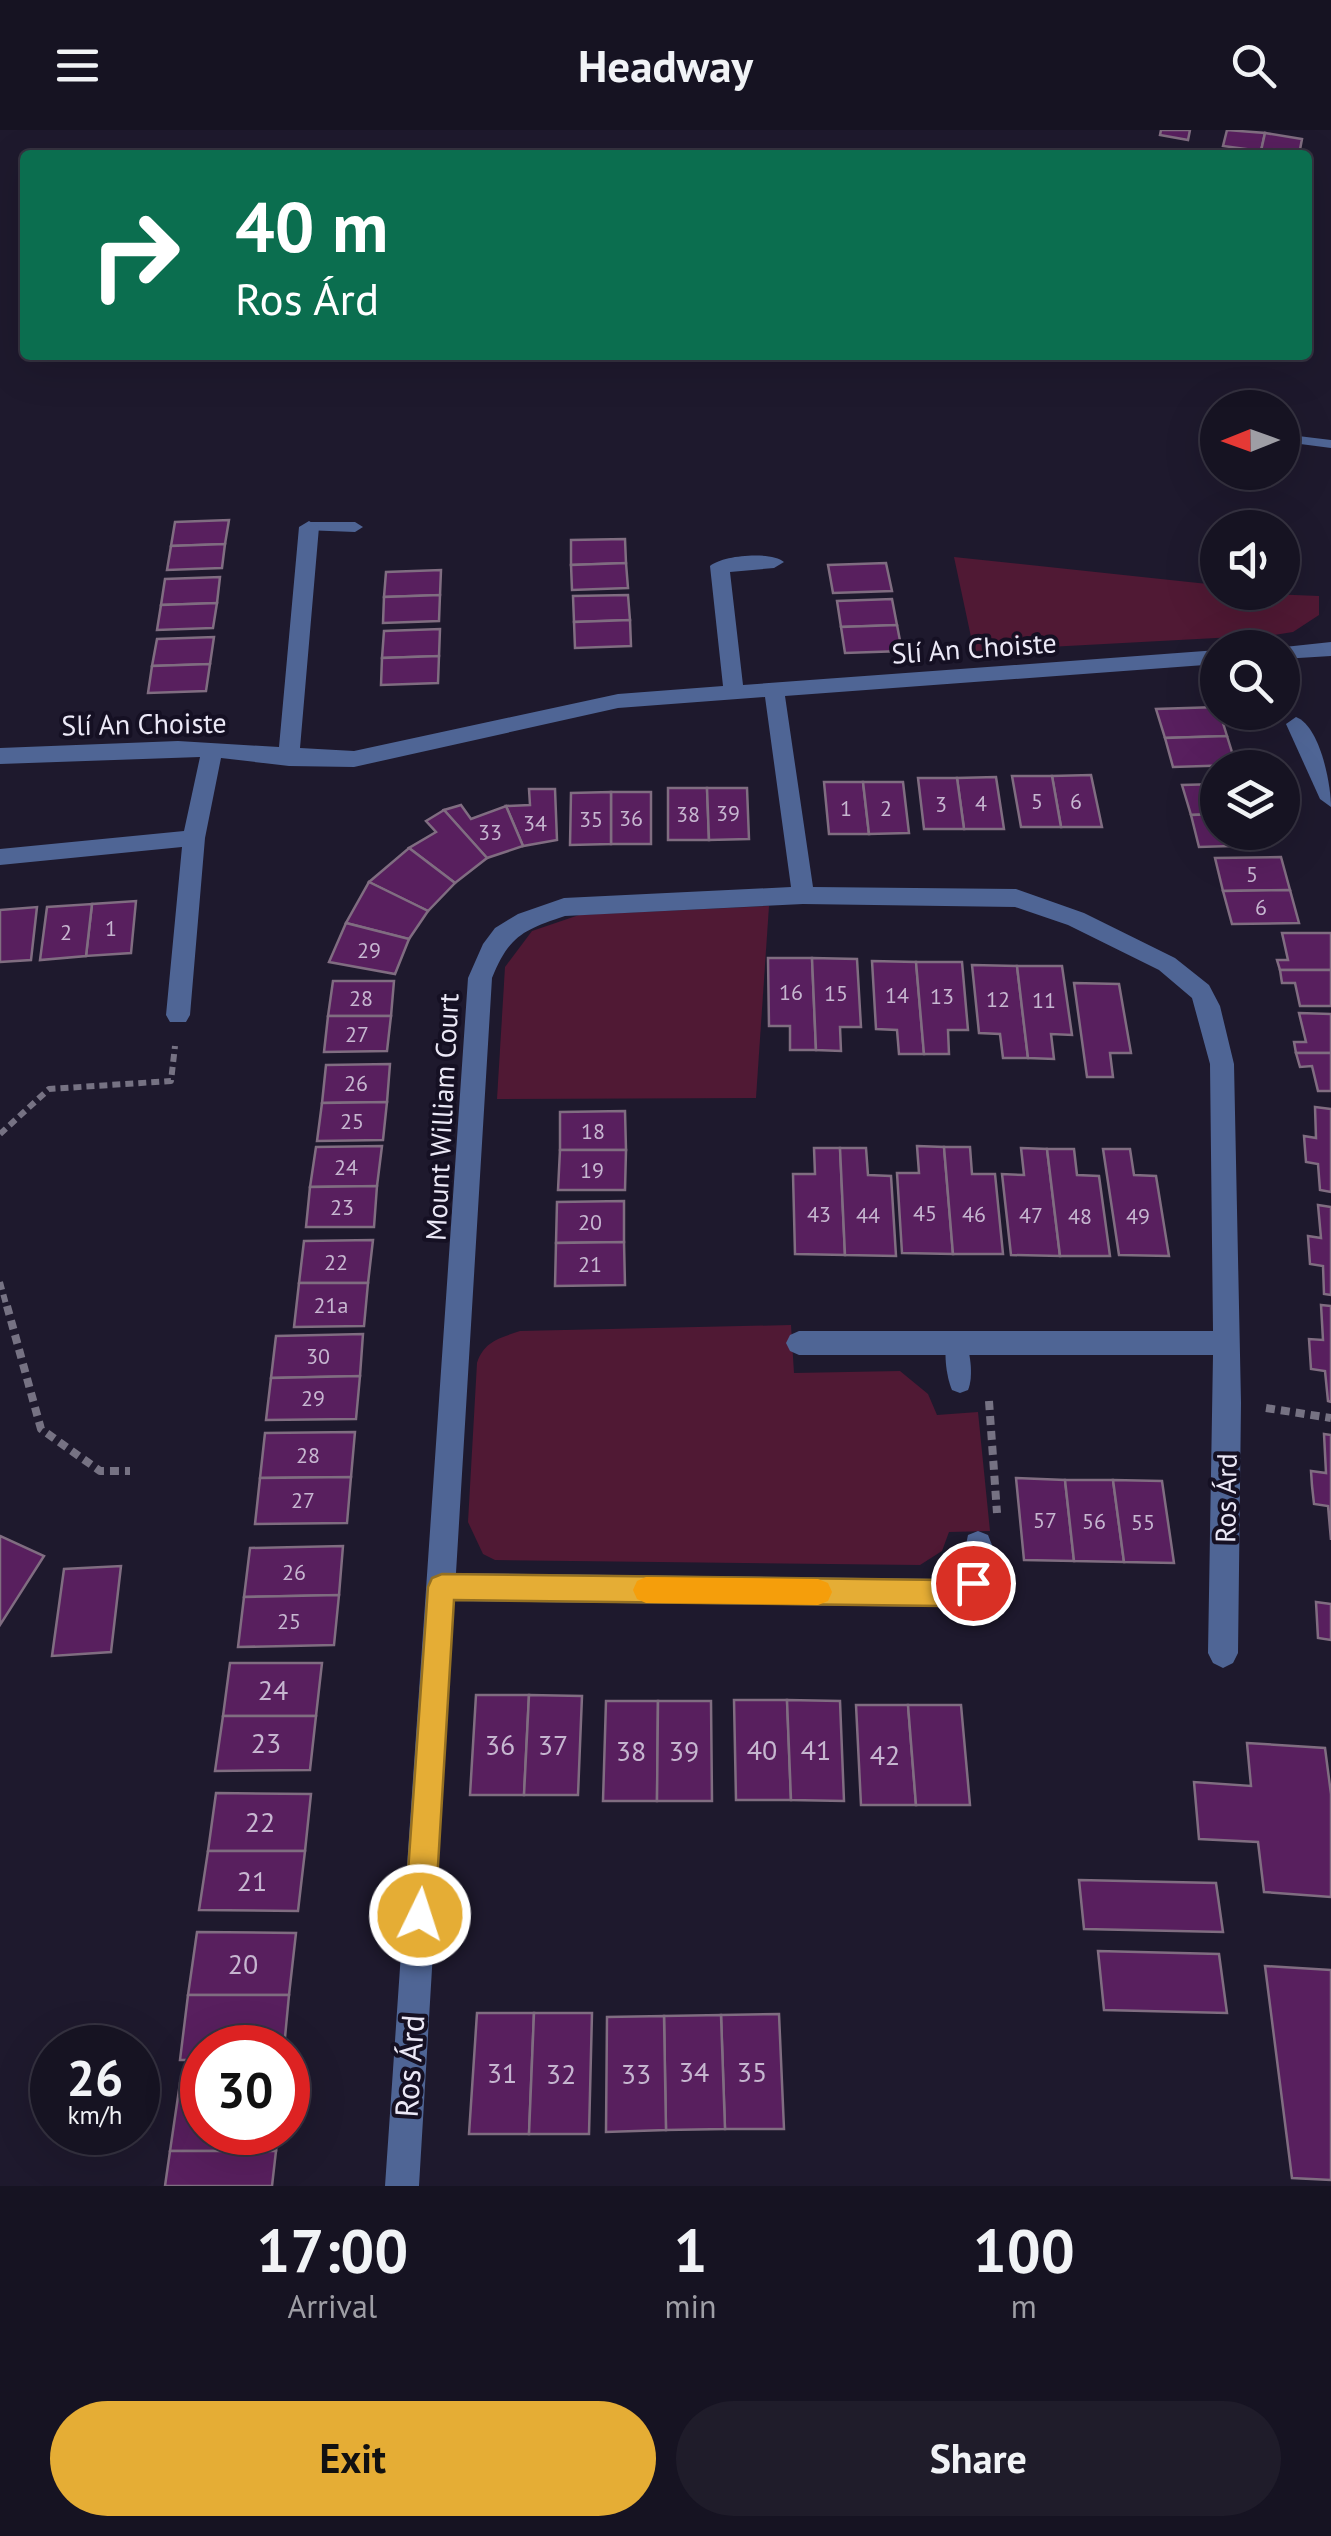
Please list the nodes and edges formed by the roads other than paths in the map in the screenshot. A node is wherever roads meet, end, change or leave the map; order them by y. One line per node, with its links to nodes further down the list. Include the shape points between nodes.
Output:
1 (1300, 440): 2 (lane)
2 (1331, 444)
3 (309, 527): 4 (lane); 14 (street)
4 (355, 527)
5 (774, 562): 10 (street, via 720,566)
6 (1331, 649): 7 (street)
7 (1300, 651)
8 (1200, 658): 9 (street, Slí An Choiste)
9 (774, 690): 10 (street, Slí An Choiste); 18 (street)
10 (734, 692): 14 (street, Slí An Choiste, via 577,708 354,759)
11 (1299, 730): 15 (street)
12 (212, 748): 13 (street, Slí An Choiste); 14 (street, Slí An Choiste); 16 (street)
13 (0, 756)
14 (289, 758)
15 (1331, 799)
16 (194, 838): 17 (street); 19 (street)
17 (0, 858)
18 (803, 894): 20 (street, Mount William Court, via 1016,898 1168,964 1208,1006 1221,1052); 21 (street, Mount William Court, via 564,907 515,926 494,944 480,978)
19 (178, 1015)
20 (1223, 1103): 24 (street, Ros Árd)
21 (460, 1317): 27 (street, Ros Árd)
22 (799, 1343): 23 (street)
23 (956, 1343): 24 (street); 25 (lane)
24 (1226, 1343): 28 (street, Ros Árd)
25 (960, 1383)
26 (978, 1544): 27 (street, via 973,1583 942,1593)
27 (442, 1587): 29 (street, Ros Árd)
28 (1223, 1654)
29 (402, 2186)

